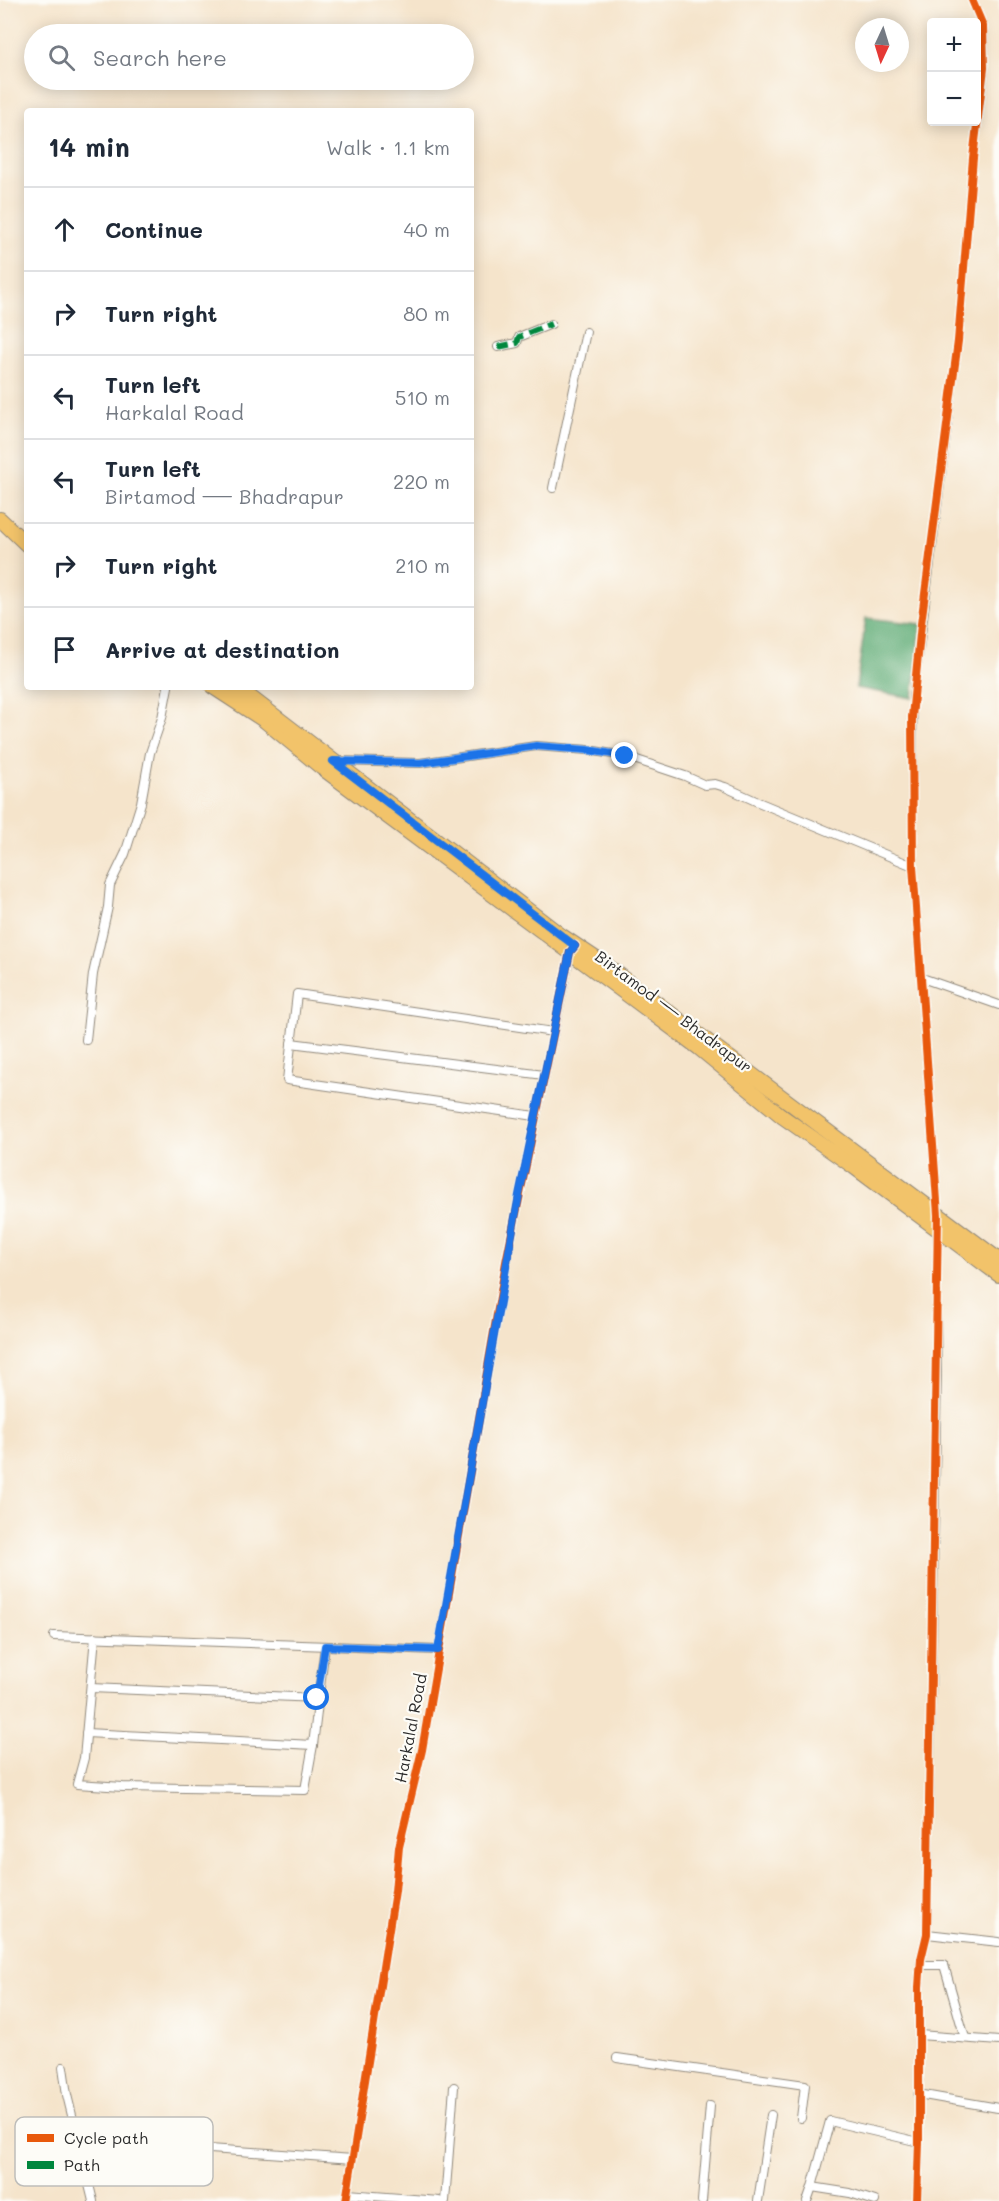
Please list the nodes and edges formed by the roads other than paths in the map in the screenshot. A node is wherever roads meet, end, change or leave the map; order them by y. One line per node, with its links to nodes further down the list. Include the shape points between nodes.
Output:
1 (972, 0): 13 (street, via 983,26 984,68 958,341 913,698)
2 (551, 324): 4 (street, via 519,337 516,343)
3 (586, 332): 5 (street)
4 (498, 347)
5 (553, 488)
6 (0, 517): 7 (main road); 8 (main road)
7 (24, 529)
8 (24, 542)
9 (167, 690): 18 (street, via 141,803 125,854 110,885 93,974)
10 (218, 690): 12 (main road, Birtamod — Bhadrapur)
11 (241, 690): 12 (main road, Birtamod — Bhadrapur)
12 (327, 764): 13 (street, via 420,763 536,746 625,756 705,785 725,786); 14 (main road, Birtamod — Bhadrapur)
13 (913, 866): 15 (street)
14 (573, 949): 17 (street, Harkalal Road); 22 (main road, Birtamod — Bhadrapur, via 702,1044 783,1117)
15 (922, 978): 16 (street); 22 (street)
16 (999, 1005)
17 (553, 1032): 19 (street, via 297,994); 20 (street, Harkalal Road)
18 (86, 1040)
19 (291, 1043): 20 (street); 21 (street, via 286,1080)
20 (544, 1075): 21 (street, Harkalal Road)
21 (535, 1116): 28 (street, Harkalal Road)
22 (938, 1222): 23 (main road, Birtamod — Bhadrapur); 24 (main road, Birtamod — Bhadrapur); 33 (street)
23 (999, 1260)
24 (999, 1275)
25 (54, 1636): 26 (street)
26 (95, 1637): 27 (street); 29 (street)
27 (325, 1646): 28 (street); 30 (street)
28 (438, 1650): 50 (street, Harkalal Road, via 422,1750 399,1847)
29 (91, 1688): 30 (street); 31 (street)
30 (317, 1698): 32 (street)
31 (86, 1733): 32 (street); 32 (street, via 77,1784 123,1787 305,1790)
32 (313, 1745)
33 (927, 1934): 34 (street); 35 (street)
34 (999, 1942)
35 (920, 1965): 36 (street); 37 (street, via 944,1965)
36 (919, 2035): 37 (street); 42 (street)
37 (965, 2038): 38 (street)
38 (999, 2041)
39 (617, 2058): 47 (street, via 805,2085)
40 (63, 2067): 46 (street)
41 (454, 2087): 56 (street)
42 (918, 2094): 44 (street); 48 (street)
43 (710, 2106): 57 (street)
44 (998, 2108)
45 (771, 2115): 58 (street)
46 (73, 2117)
47 (801, 2118)
48 (919, 2142): 52 (street, via 830,2121); 61 (street)
49 (213, 2149): 50 (street)
50 (353, 2159): 53 (street, Harkalal Road)
51 (90, 2186): 54 (street)
52 (812, 2187): 59 (street); 60 (street)
53 (347, 2198): 55 (street)
54 (93, 2201)
55 (439, 2201)
56 (445, 2201)
57 (702, 2201)
58 (758, 2201)
59 (807, 2201)
60 (875, 2201)
61 (917, 2201)

